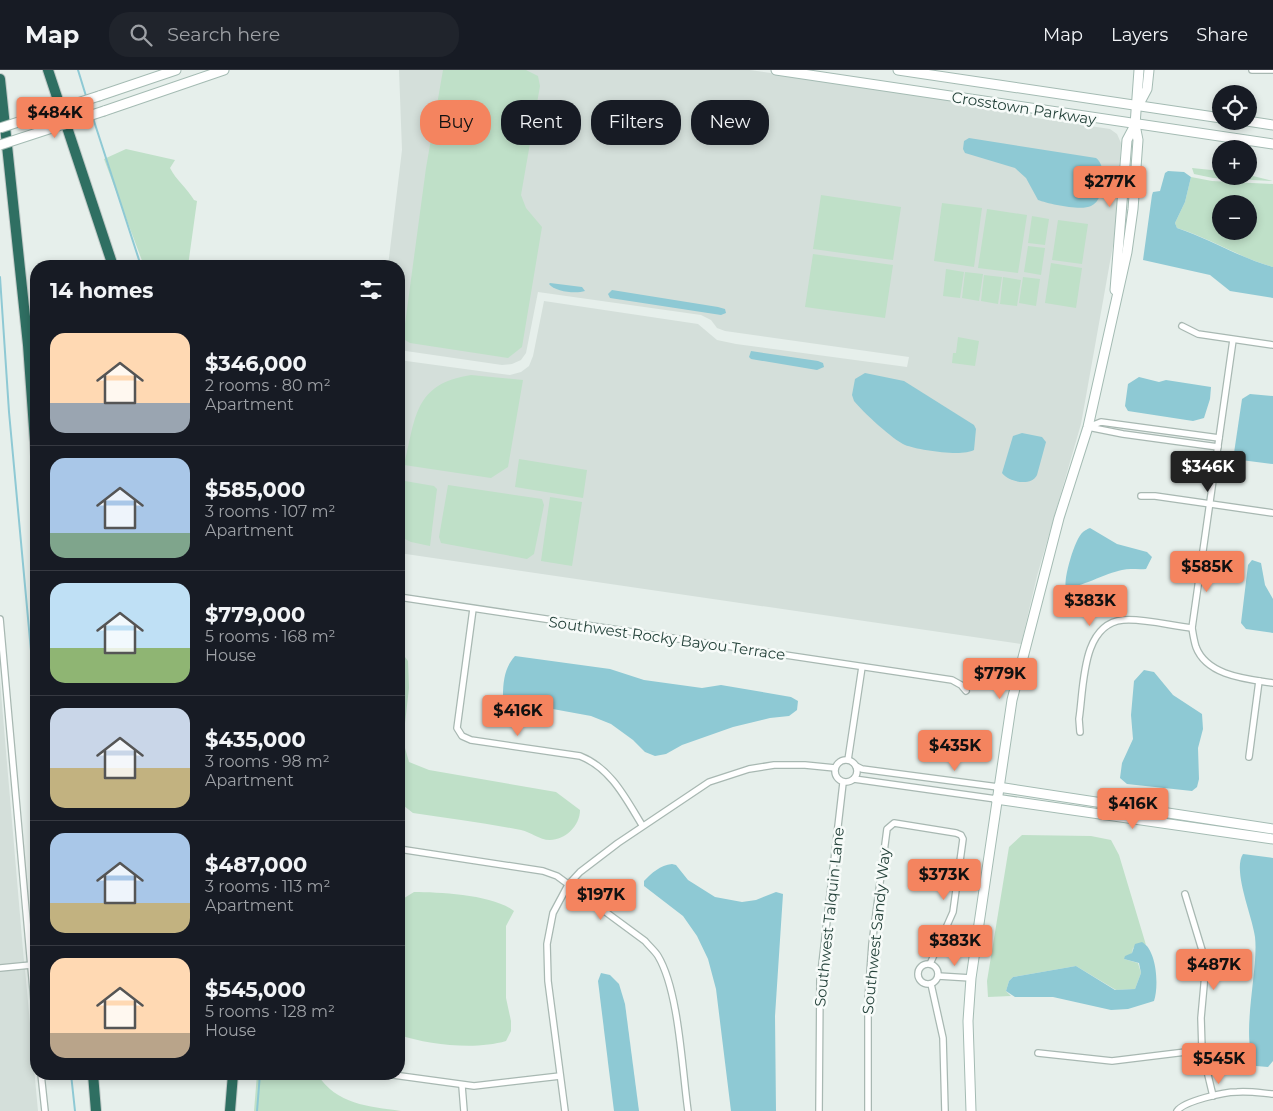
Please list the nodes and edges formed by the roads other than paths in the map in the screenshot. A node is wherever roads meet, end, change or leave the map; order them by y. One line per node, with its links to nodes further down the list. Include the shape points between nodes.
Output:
1 (48, 70): 19 (highway)
2 (176, 70): 16 (street, bridge)
3 (224, 70): 18 (street, bridge)
4 (776, 70): 14 (street, Crosstown Parkway)
5 (898, 70): 11 (street, Crosstown Parkway)
6 (1139, 70): 11 (street)
7 (1150, 70): 11 (street, via 1147,89)
8 (1252, 70): 9 (street)
9 (1272, 70)
10 (0, 79): 23 (highway)
11 (1138, 106): 12 (street, Crosstown Parkway); 14 (street)
12 (1212, 117)
13 (1257, 123): 15 (street)
14 (1135, 125): 17 (street, Crosstown Parkway); 24 (street, via 1127,140 1114,300)
15 (1273, 125)
16 (0, 128)
17 (1273, 144)
18 (0, 145)
19 (111, 260)
20 (1182, 326): 21 (street, via 1198,334)
21 (1233, 340): 22 (street); 25 (street)
22 (1273, 345)
23 (30, 383)
24 (1088, 427): 25 (street, via 1101,422); 26 (street); 48 (street, via 1026,639)
25 (1219, 438): 26 (street)
26 (1218, 446): 28 (street)
27 (1141, 496): 28 (street)
28 (1210, 504): 29 (street); 33 (street)
29 (1273, 513)
30 (405, 599): 31 (street, Southwest Rocky Bayou Terrace)
31 (473, 609): 35 (street, Southwest Rocky Bayou Terrace); 50 (street, via 457,728 462,736 580,756 592,761 622,792)
32 (0, 619): 34 (street)
33 (1192, 628): 36 (street, via 1196,648 1208,664 1233,676); 39 (street, via 1124,620 1110,623 1099,632 1090,646)
34 (2, 656): 56 (street)
35 (862, 667): 38 (street, Southwest Rocky Bayou Terrace, via 952,680); 41 (street)
36 (1259, 681): 37 (street); 40 (street)
37 (1273, 683)
38 (966, 691)
39 (1080, 732)
40 (1249, 757)
41 (848, 760): 42 (street); 43 (street)
42 (856, 766): 44 (street); 45 (street, via 858,772)
43 (835, 768): 46 (street, via 837,778); 50 (street, via 774,765 727,774)
44 (910, 776): 47 (street); 48 (street)
45 (854, 779): 46 (street); 47 (street)
46 (843, 782): 80 (street, Southwest Talquin Lane, via 820,981)
47 (911, 786): 49 (street)
48 (998, 787): 49 (street); 51 (street)
49 (996, 799): 52 (street); 61 (street)
50 (642, 825): 54 (street, via 580,872)
51 (1273, 829)
52 (1273, 839)
53 (405, 850): 54 (street, via 530,868 557,876)
54 (568, 885): 65 (street, via 553,913 546,944); 79 (street, via 629,928 658,955 673,998)
55 (1185, 894): 63 (street, via 1202,950 1205,974)
56 (30, 954)
57 (930, 964): 60 (street, via 937,969); 62 (street, via 921,967 917,975 922,983); 81 (street, Southwest Sandy Way, via 953,912 963,840 961,835 894,823 887,829 872,944 868,1000)
58 (30, 965): 59 (street)
59 (0, 968)
60 (938, 976): 61 (street); 62 (street)
61 (970, 978): 83 (street)
62 (931, 984): 82 (street, via 943,1038)
63 (1202, 1050): 64 (street, via 1112,1061); 73 (street)
64 (1038, 1054)
65 (560, 1076): 71 (street); 78 (street)
66 (405, 1077): 71 (street)
67 (41, 1080): 75 (street)
68 (94, 1080): 74 (highway)
69 (98, 1080): 74 (highway)
70 (233, 1080): 76 (highway)
71 (462, 1086): 77 (street)
72 (1273, 1094): 73 (street, via 1237,1092)
73 (1212, 1096): 84 (street)
74 (96, 1106)
75 (44, 1111)
76 (230, 1111)
77 (464, 1111)
78 (565, 1111)
79 (688, 1111)
80 (820, 1111)
81 (868, 1111)
82 (945, 1111)
83 (971, 1111)
84 (1177, 1111)

